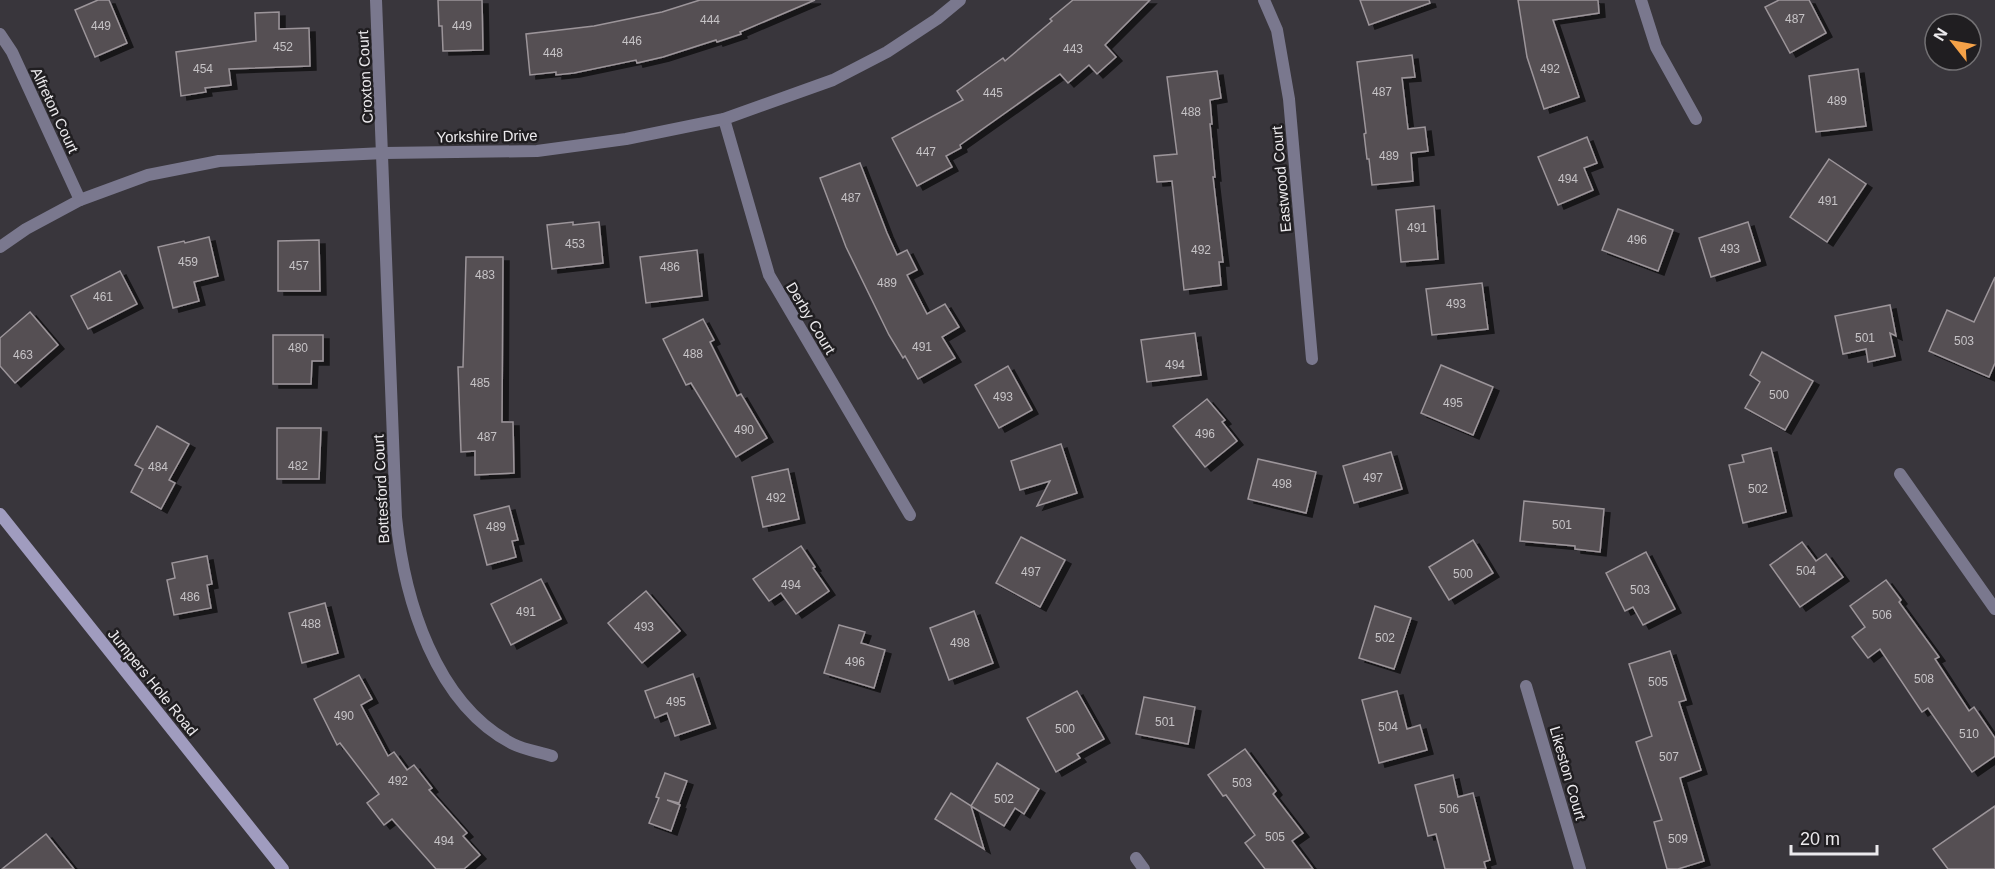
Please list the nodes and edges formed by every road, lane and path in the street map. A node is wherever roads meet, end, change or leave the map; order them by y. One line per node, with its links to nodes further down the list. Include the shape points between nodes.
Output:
1 (376, 0): 8 (street, Croxton Court)
2 (960, 0): 6 (street, Yorkshire Drive, via 887,52 833,80)
3 (1264, 0): 11 (street, Eastwood Court, via 1276,30 1289,99)
4 (1641, 0): 7 (street, via 1656,47)
5 (0, 34): 9 (street, Alfreton Court)
6 (724, 119): 8 (street, Yorkshire Drive, via 626,139 537,151); 14 (street, Derby Court, via 769,275)
7 (1696, 119)
8 (384, 153): 9 (street, Yorkshire Drive, via 219,161 148,175); 17 (street, Bottesford Court, via 396,517 406,579 433,656 474,717 514,744)
9 (80, 200): 10 (street, Yorkshire Drive)
10 (0, 247)
11 (1312, 358)
12 (1900, 474): 15 (street)
13 (0, 514): 19 (main road, Jumpers Hole Road)
14 (910, 515)
15 (1995, 609)
16 (1526, 686): 21 (street, Likeston Court)
17 (552, 756)
18 (1136, 858): 20 (street)
19 (283, 869)
20 (1144, 869)
21 (1580, 869)

